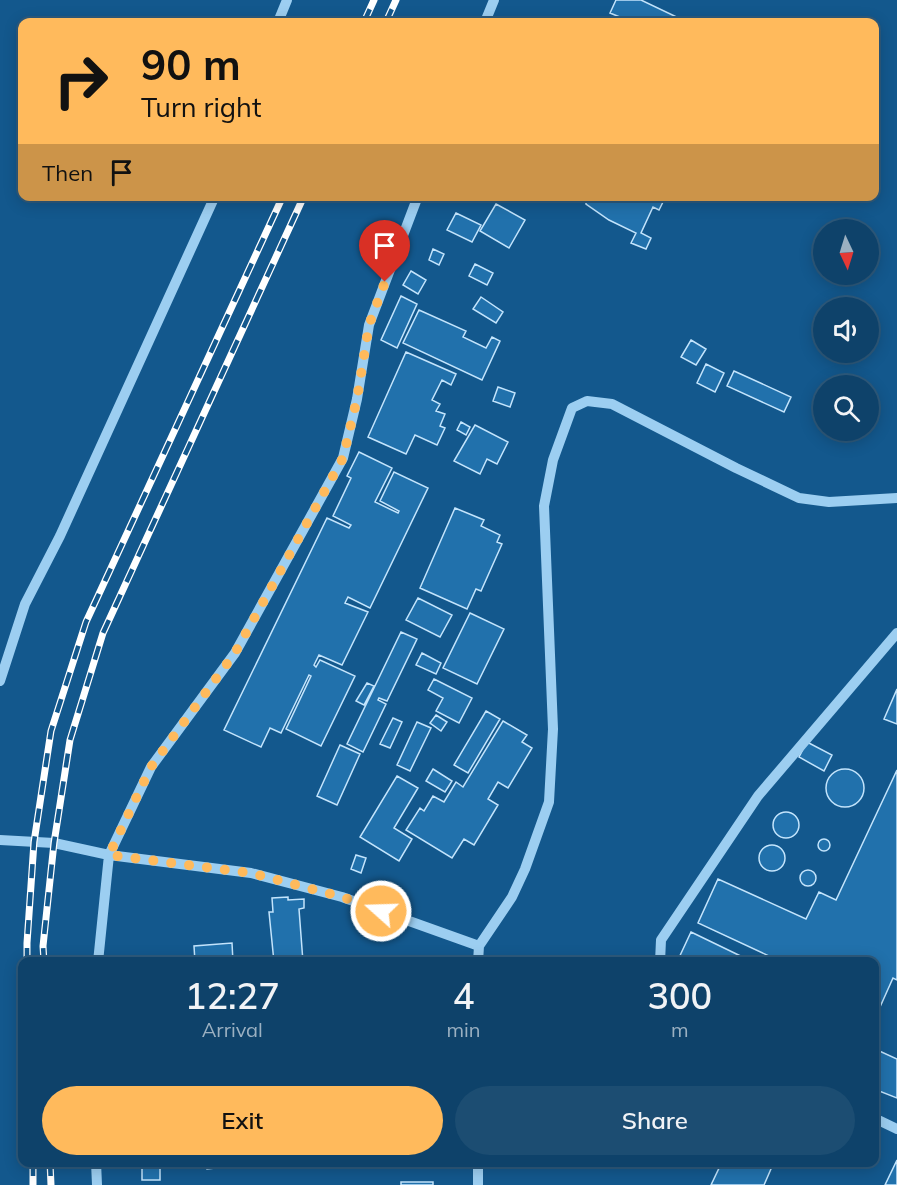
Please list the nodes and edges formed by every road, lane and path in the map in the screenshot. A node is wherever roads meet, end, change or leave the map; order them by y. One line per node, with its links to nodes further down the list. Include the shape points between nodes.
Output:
1 (286, 0): 3 (street)
2 (494, 0): 4 (street)
3 (279, 18)
4 (487, 18)
5 (213, 201): 9 (street, via 60,536 25,604)
6 (416, 201): 12 (street, via 369,325 343,458 235,653 151,767)
7 (897, 498): 13 (street, via 830,502 799,498 612,404 588,401 573,408 553,460 544,506 554,729 549,802 512,897)
8 (897, 633): 16 (street, via 758,796 661,940)
9 (2, 666): 10 (street)
10 (0, 681)
11 (0, 840): 12 (street, via 54,843)
12 (109, 855): 13 (street, via 251,873 342,897); 14 (street)
13 (478, 946): 15 (street)
14 (99, 957)
15 (478, 957)
16 (660, 957)
17 (879, 1120): 18 (street)
18 (897, 1129)
19 (96, 1167): 21 (street)
20 (478, 1167): 22 (street)
21 (97, 1185)
22 (478, 1185)

